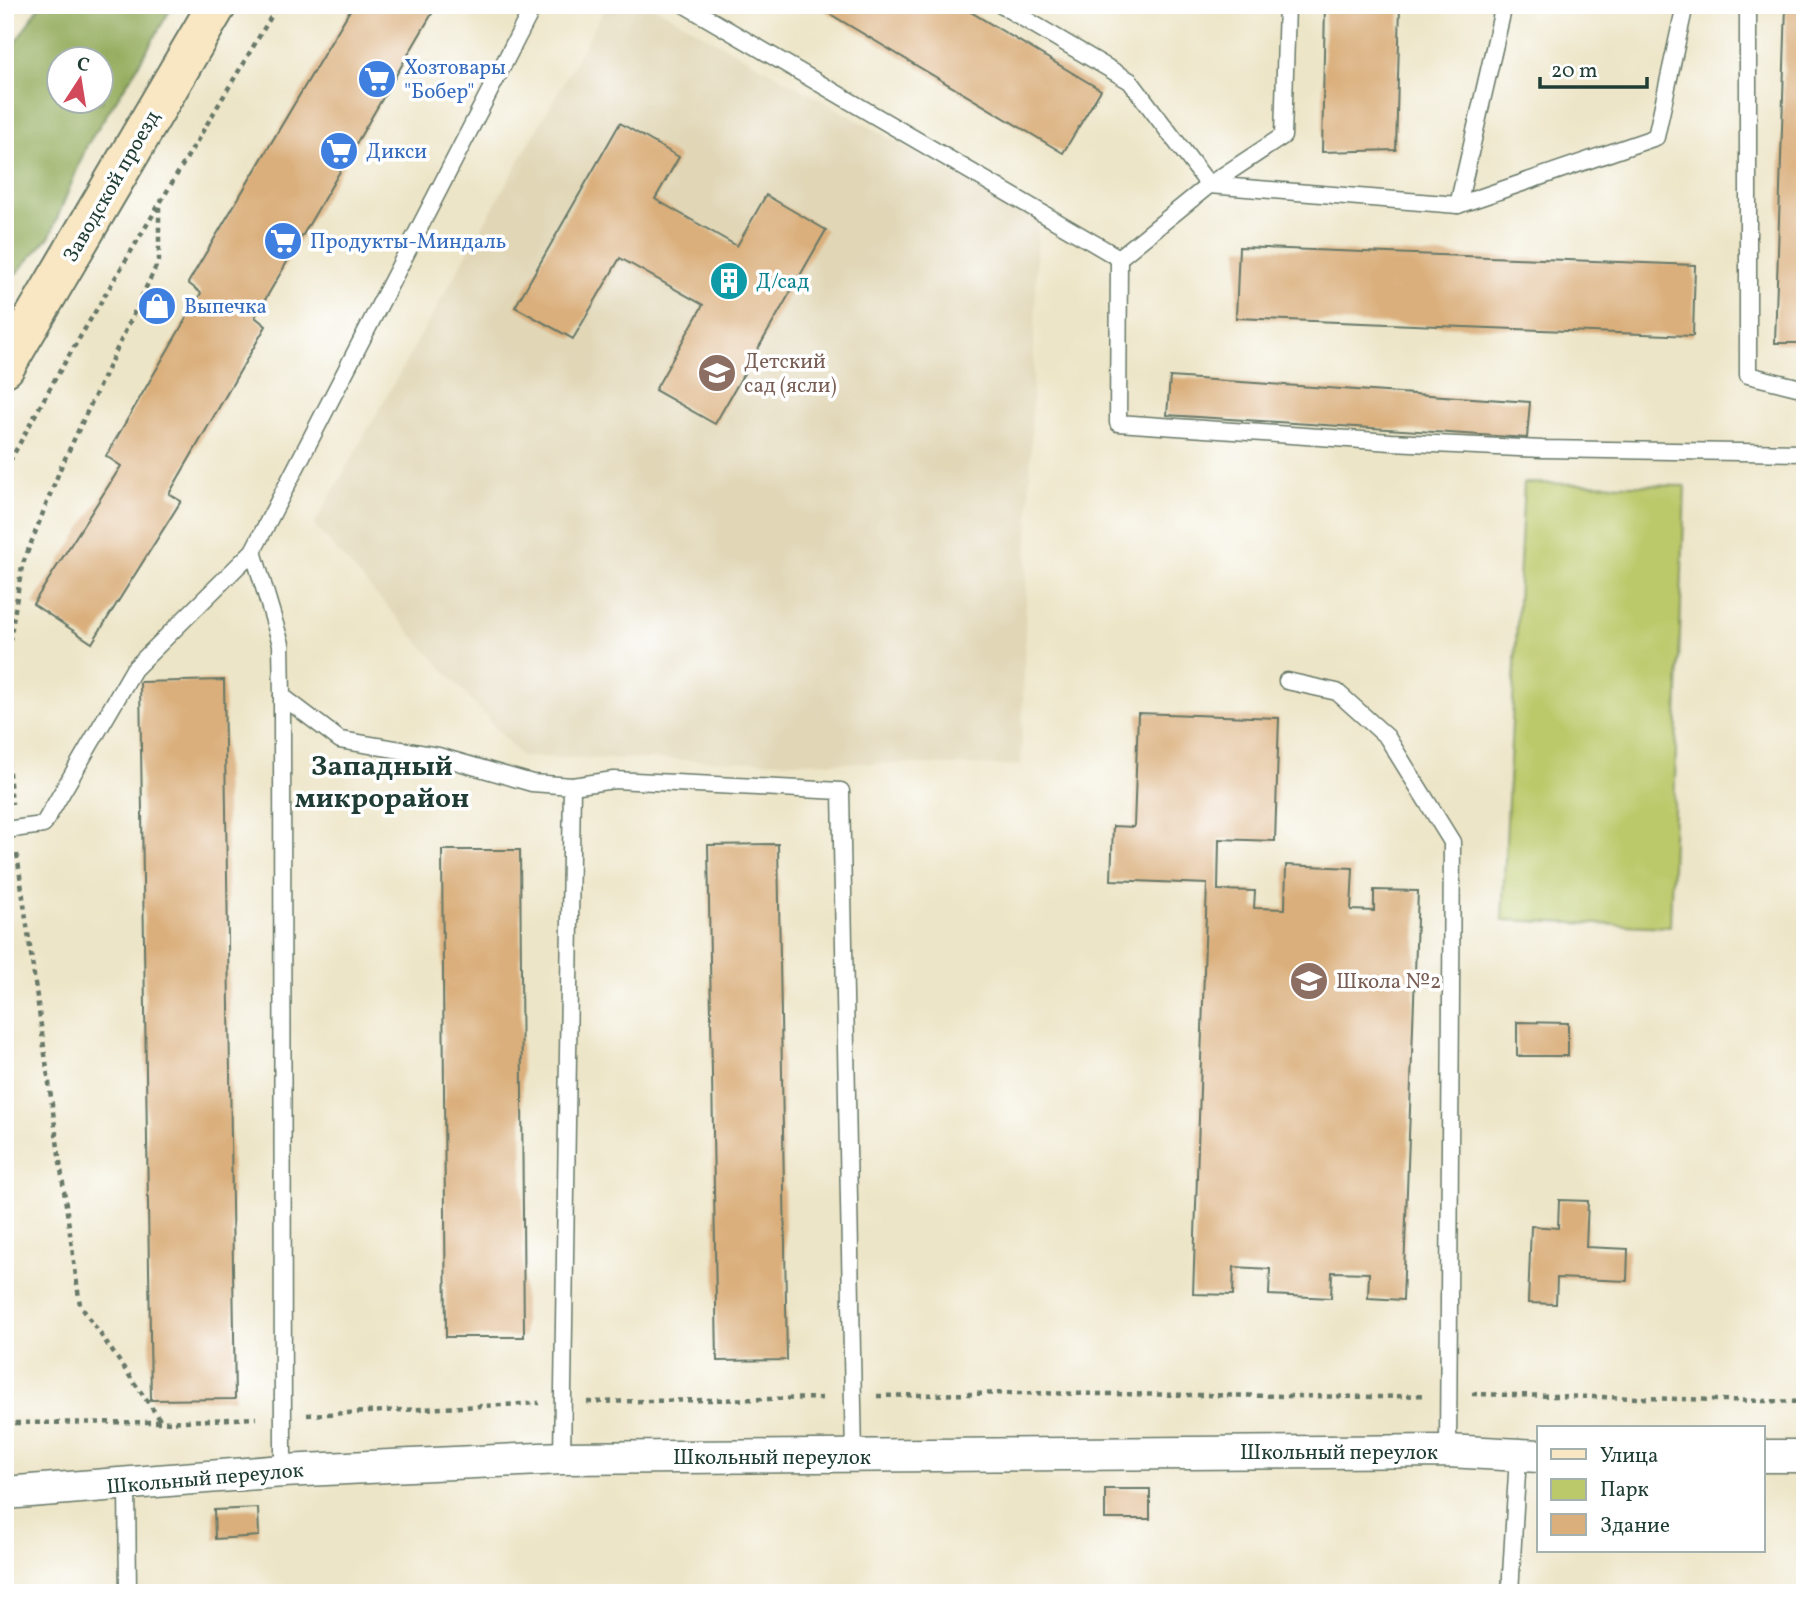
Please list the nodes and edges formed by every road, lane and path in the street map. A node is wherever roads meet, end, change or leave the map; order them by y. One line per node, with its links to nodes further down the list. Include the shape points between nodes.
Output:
1 (217, 5): 14 (street, Заводской проезд)
2 (278, 5): 11 (path)
3 (534, 5): 18 (lane)
4 (685, 5): 13 (lane)
5 (1001, 5): 10 (lane, via 1130,81)
6 (1287, 5): 10 (lane, via 1283,136)
7 (1504, 5): 12 (lane)
8 (1685, 5): 12 (lane, via 1656,137)
9 (1748, 5): 15 (lane, via 1748,375)
10 (1209, 185): 12 (lane); 13 (lane)
11 (159, 204): 17 (path); 19 (path, via 159,260 61,467 22,566)
12 (1458, 205)
13 (1119, 258): 16 (lane, via 1118,422 1460,445)
14 (5, 367)
15 (1805, 389)
16 (1805, 453)
17 (5, 470)
18 (253, 551): 21 (lane, via 281,644); 24 (lane, via 134,669 43,825)
19 (5, 671)
20 (1287, 681): 25 (lane, via 1337,692 1387,737 1452,842)
21 (282, 696): 23 (lane, via 340,740 438,756 532,783); 29 (lane)
22 (5, 732): 24 (path)
23 (572, 786): 26 (lane, via 614,780 841,791); 27 (lane)
24 (10, 829): 30 (path, via 80,1305)
25 (1449, 1395): 26 (path); 28 (path); 32 (lane)
26 (853, 1397): 27 (path); 33 (lane)
27 (563, 1402): 29 (path); 37 (lane)
28 (1805, 1402)
29 (283, 1417): 30 (path); 38 (lane)
30 (162, 1422): 31 (path)
31 (5, 1423)
32 (1448, 1451): 33 (street, Школьный переулок); 34 (street, Школьный переулок)
33 (854, 1456): 37 (street, Школьный переулок)
34 (1528, 1456): 42 (lane)
35 (1764, 1456): 36 (street)
36 (1805, 1456)
37 (562, 1458): 38 (street, Школьный переулок)
38 (283, 1471): 39 (street, Школьный переулок)
39 (127, 1485): 40 (street, Школьный переулок); 41 (lane)
40 (5, 1493)
41 (128, 1593)
42 (1510, 1593)

